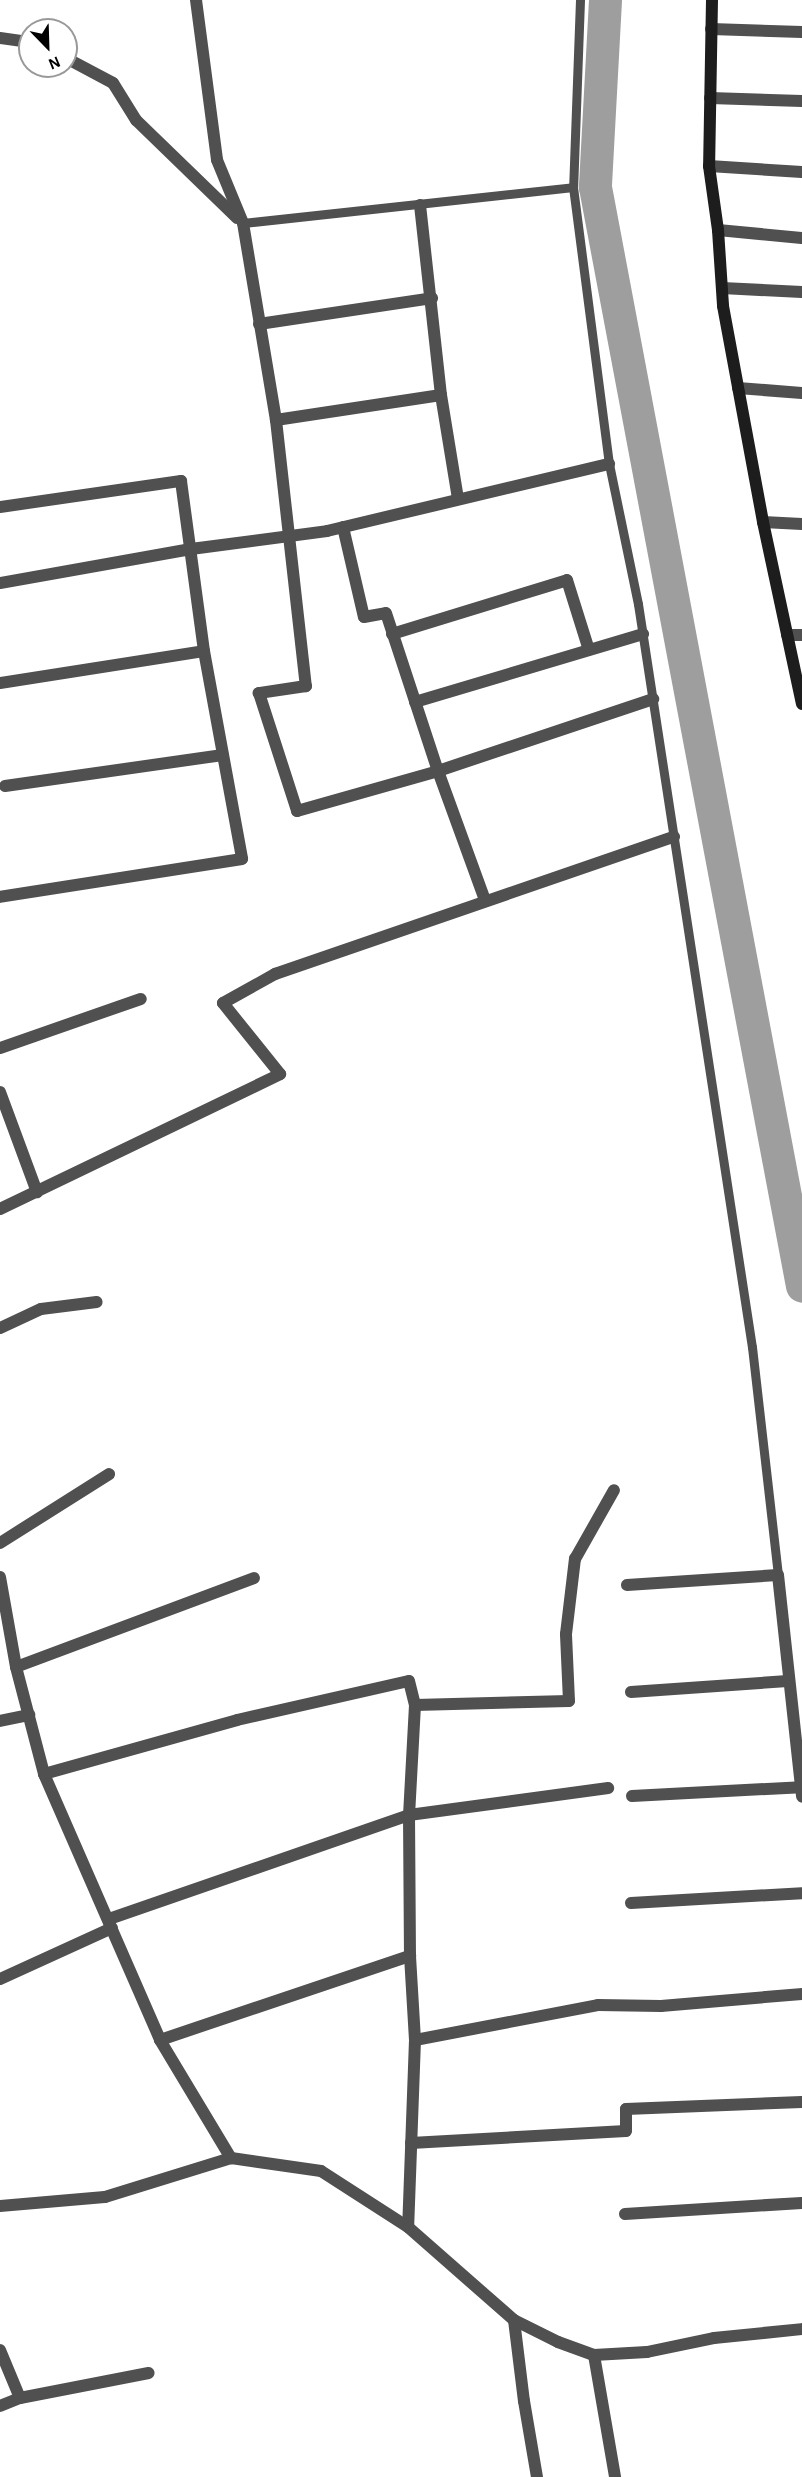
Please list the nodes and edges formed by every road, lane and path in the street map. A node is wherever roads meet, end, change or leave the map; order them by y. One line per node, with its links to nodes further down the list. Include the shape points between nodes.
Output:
1 (196, 0): 15 (street, via 217,160)
2 (580, 0): 13 (lane)
3 (712, 0): 4 (street)
4 (711, 30): 5 (street); 9 (street)
5 (802, 32)
6 (0, 38): 7 (street)
7 (18, 40)
8 (78, 64): 15 (street, via 113,83 136,120)
9 (710, 98): 10 (street); 11 (street)
10 (802, 101)
11 (709, 166): 12 (street); 16 (street)
12 (802, 172)
13 (573, 187): 14 (lane); 26 (lane)
14 (420, 205): 15 (lane); 20 (street)
15 (243, 223): 21 (street)
16 (718, 230): 17 (street); 18 (street)
17 (802, 238)
18 (722, 288): 19 (street); 22 (street)
19 (802, 292)
20 (432, 298): 21 (street); 24 (street)
21 (260, 324): 25 (street)
22 (738, 388): 23 (street); 29 (street)
23 (802, 393)
24 (441, 395): 25 (street); 27 (street)
25 (276, 420): 32 (street)
26 (609, 464): 27 (street); 36 (lane)
27 (458, 499): 31 (street)
28 (0, 507): 33 (street, via 181,481)
29 (763, 522): 30 (street); 37 (street)
30 (802, 524)
31 (343, 527): 32 (street); 35 (street, via 364,617 386,612)
32 (287, 536): 33 (street); 46 (street, via 306,686 258,693 297,811)
33 (191, 549): 34 (street); 40 (street)
34 (0, 583)
35 (392, 634): 39 (street, via 567,580); 43 (street)
36 (643, 634): 39 (street); 42 (lane)
37 (787, 635): 38 (street); 44 (street)
38 (802, 635)
39 (589, 650): 43 (street)
40 (204, 651): 41 (street); 45 (street)
41 (0, 683)
42 (653, 699): 46 (street); 48 (lane)
43 (415, 702): 46 (street)
44 (802, 704)
45 (223, 755): 47 (street); 49 (street, via 242,859)
46 (438, 771): 50 (street)
47 (4, 786)
48 (674, 837): 50 (street); 61 (lane, via 752,1347)
49 (0, 897)
50 (485, 900): 54 (street, via 275,974 224,1004 280,1074)
51 (141, 999): 52 (street)
52 (0, 1048)
53 (0, 1092): 54 (street)
54 (37, 1192): 55 (street)
55 (0, 1209)
56 (97, 1302): 57 (street, via 41,1309)
57 (0, 1328)
58 (109, 1474): 60 (street)
59 (614, 1490): 68 (street, via 575,1559 566,1634 569,1701)
60 (0, 1543)
61 (778, 1575): 64 (street); 66 (street)
62 (0, 1578): 65 (street)
63 (254, 1578): 65 (street)
64 (627, 1585)
65 (16, 1667): 69 (street)
66 (788, 1681): 67 (street); 73 (street)
67 (631, 1692)
68 (415, 1705): 71 (street, via 410,1681 237,1720); 75 (street)
69 (28, 1715): 70 (street); 71 (street)
70 (0, 1721)
71 (44, 1774): 78 (street)
72 (608, 1788): 75 (street)
73 (801, 1792): 74 (street)
74 (632, 1796)
75 (409, 1815): 78 (street); 79 (street)
76 (802, 1893): 77 (street)
77 (631, 1903)
78 (110, 1923): 80 (street); 82 (street)
79 (410, 1956): 82 (street); 83 (street)
80 (0, 1979)
81 (802, 1994): 83 (street, via 661,2006 598,2005)
82 (160, 2040): 86 (street)
83 (415, 2040): 85 (street)
84 (802, 2102): 85 (street, via 626,2109 626,2131)
85 (411, 2143): 90 (street)
86 (231, 2158): 88 (street, via 105,2197); 90 (street, via 321,2171)
87 (802, 2203): 89 (street)
88 (0, 2206)
89 (625, 2214)
90 (408, 2227): 91 (street)
91 (514, 2320): 94 (street); 98 (street)
92 (802, 2329): 94 (street, via 714,2338 647,2352)
93 (0, 2350): 96 (street)
94 (594, 2355): 99 (street)
95 (149, 2373): 96 (street)
96 (20, 2398): 97 (street)
97 (0, 2406)
98 (537, 2477)
99 (615, 2477)

